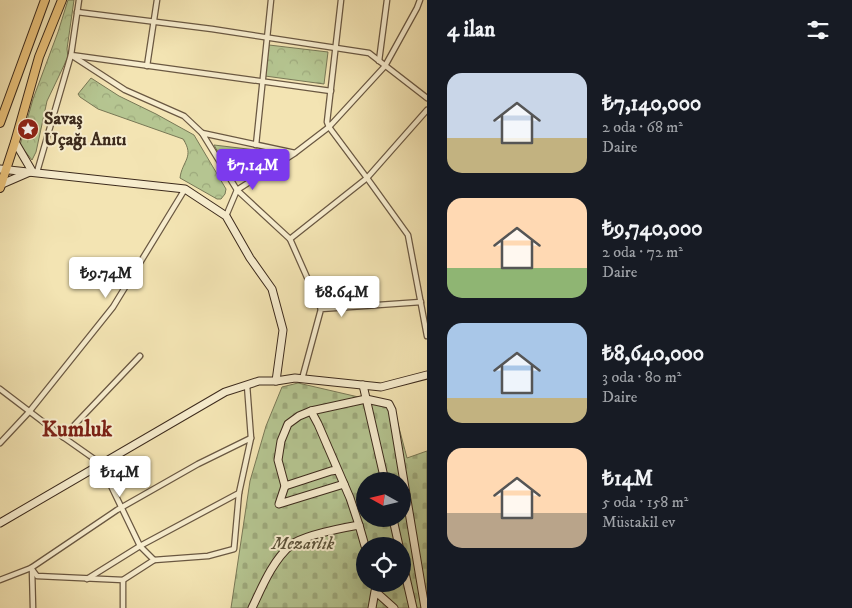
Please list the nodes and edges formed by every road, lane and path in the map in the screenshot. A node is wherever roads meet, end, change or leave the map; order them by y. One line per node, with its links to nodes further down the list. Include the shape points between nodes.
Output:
1 (45, 0): 21 (main road)
2 (62, 0): 24 (main road, via 39,57)
3 (79, 0): 9 (street)
4 (157, 0): 10 (street)
5 (272, 0): 11 (street)
6 (341, 0): 12 (street)
7 (387, 0): 14 (street)
8 (420, 0): 16 (street)
9 (77, 12): 10 (street); 13 (street)
10 (154, 23): 11 (street); 15 (street)
11 (267, 38): 12 (street); 17 (street)
12 (335, 47): 14 (street, via 369,53); 18 (street)
13 (71, 55): 15 (street); 23 (street, via 125,90 184,116); 28 (street)
14 (379, 61): 16 (street)
15 (147, 66): 17 (street)
16 (385, 66): 19 (street); 22 (street)
17 (262, 82): 18 (street); 25 (street)
18 (331, 92): 22 (street)
19 (427, 98)
20 (427, 110): 29 (street)
21 (0, 123)
22 (328, 127): 26 (street); 29 (street)
23 (202, 134): 25 (street); 32 (street)
24 (15, 142): 27 (main road); 28 (street)
25 (256, 145): 26 (street)
26 (295, 153): 32 (street)
27 (2, 170): 28 (street); 30 (main road)
28 (34, 172): 30 (street); 31 (street)
29 (367, 178): 34 (street); 35 (street, via 408,234)
30 (1, 186)
31 (184, 189): 33 (street); 47 (street, via 113,307)
32 (236, 190): 33 (street); 34 (street)
33 (226, 216): 41 (street, via 272,290 283,330)
34 (290, 239): 36 (street)
35 (420, 302): 36 (street); 37 (street)
36 (321, 309): 40 (street)
37 (427, 336)
38 (140, 356): 48 (street)
39 (427, 376): 43 (street, via 381,387)
40 (298, 379): 41 (street); 43 (street)
41 (276, 382): 42 (street)
42 (247, 384): 49 (street); 51 (street, via 225,392)
43 (363, 385): 45 (street)
44 (0, 389): 47 (street)
45 (366, 399): 46 (street); 53 (street); 76 (street, via 389,404 392,410)
46 (311, 411): 52 (street); 55 (street, via 288,424 281,441 278,460)
47 (29, 412): 48 (street); 50 (street)
48 (63, 437): 51 (street)
49 (251, 438): 56 (street); 57 (street)
50 (0, 443)
51 (100, 463): 57 (street); 59 (street)
52 (337, 470): 54 (street); 55 (street)
53 (382, 472)
54 (344, 484): 55 (street, via 279,504); 58 (street)
55 (285, 486)
56 (239, 493): 61 (street); 62 (street, via 234,549 208,556)
57 (122, 507): 61 (street); 63 (street)
58 (356, 516)
59 (0, 523)
60 (356, 526): 72 (street, via 317,534 292,544 279,558)
61 (140, 546): 62 (street); 64 (street)
62 (154, 560): 66 (street)
63 (32, 568): 64 (street, via 37,576); 65 (street); 70 (street)
64 (87, 579): 66 (street)
65 (0, 580)
66 (123, 580): 71 (street)
67 (374, 592): 73 (street)
68 (378, 592): 74 (street)
69 (409, 592): 75 (street)
70 (33, 608)
71 (123, 608)
72 (252, 608)
73 (372, 608)
74 (394, 608)
75 (413, 608)
76 (425, 608)

